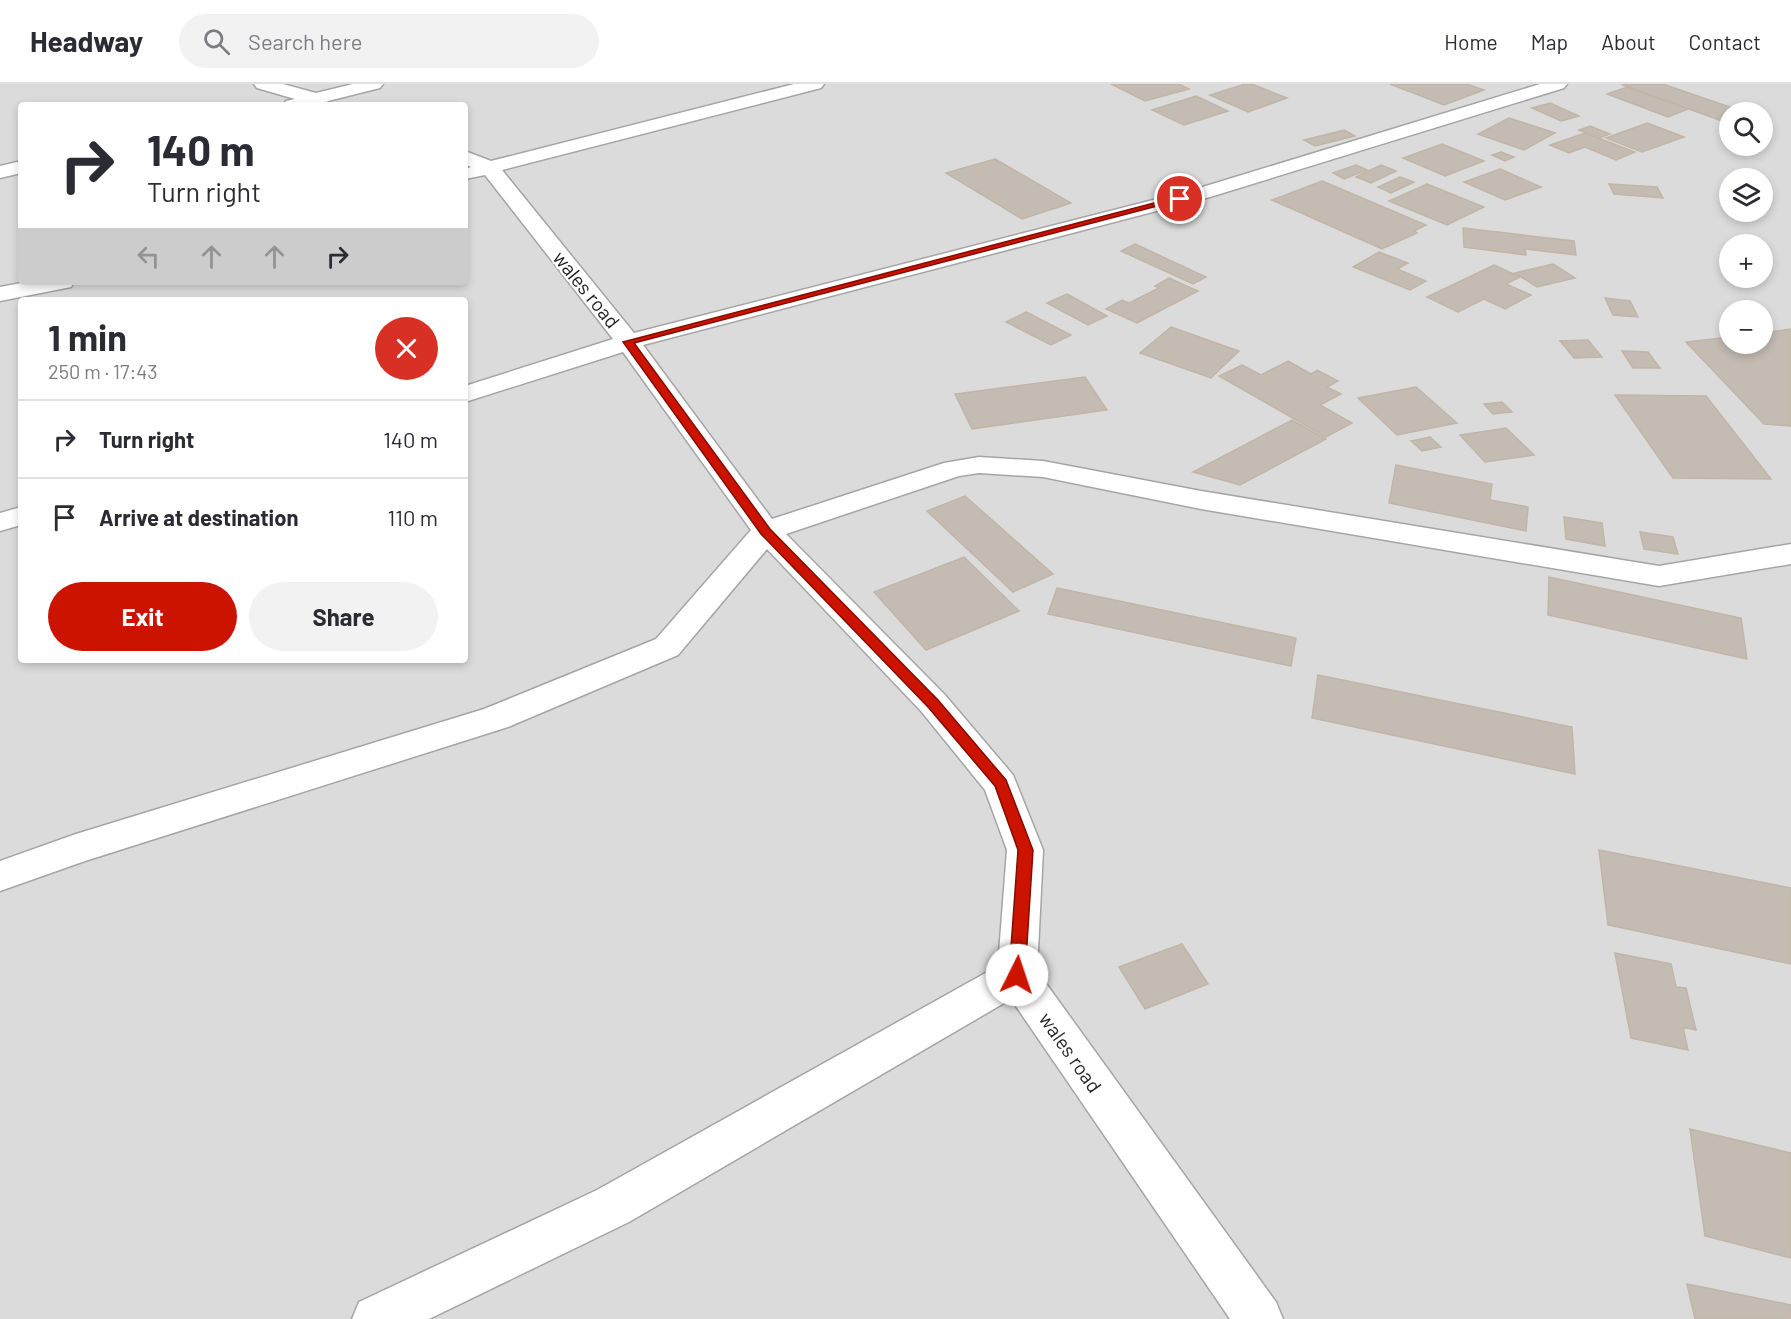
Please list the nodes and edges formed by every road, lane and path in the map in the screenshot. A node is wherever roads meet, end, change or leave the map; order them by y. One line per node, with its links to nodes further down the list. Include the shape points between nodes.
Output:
1 (263, 84): 5 (street)
2 (374, 84): 5 (street)
3 (815, 84): 8 (street)
4 (1558, 84): 13 (street, via 1203,193)
5 (315, 98): 6 (street); 7 (street)
6 (302, 102)
7 (325, 102)
8 (473, 166): 13 (street, wales road)
9 (18, 168): 10 (street)
10 (0, 172)
11 (47, 285): 12 (street)
12 (0, 294)
13 (628, 342): 14 (street); 17 (street, wales road)
14 (468, 393)
15 (18, 517): 16 (street)
16 (0, 522)
17 (766, 531): 18 (street, via 980,465 1043,469 1201,500 1659,576); 19 (street, via 667,647 496,718); 20 (street, wales road, via 933,703 1001,784 1025,850)
18 (1789, 560)
19 (0, 876)
20 (1017, 975): 21 (street, via 613,1206); 22 (street, wales road)
21 (376, 1319)
22 (1259, 1319)

